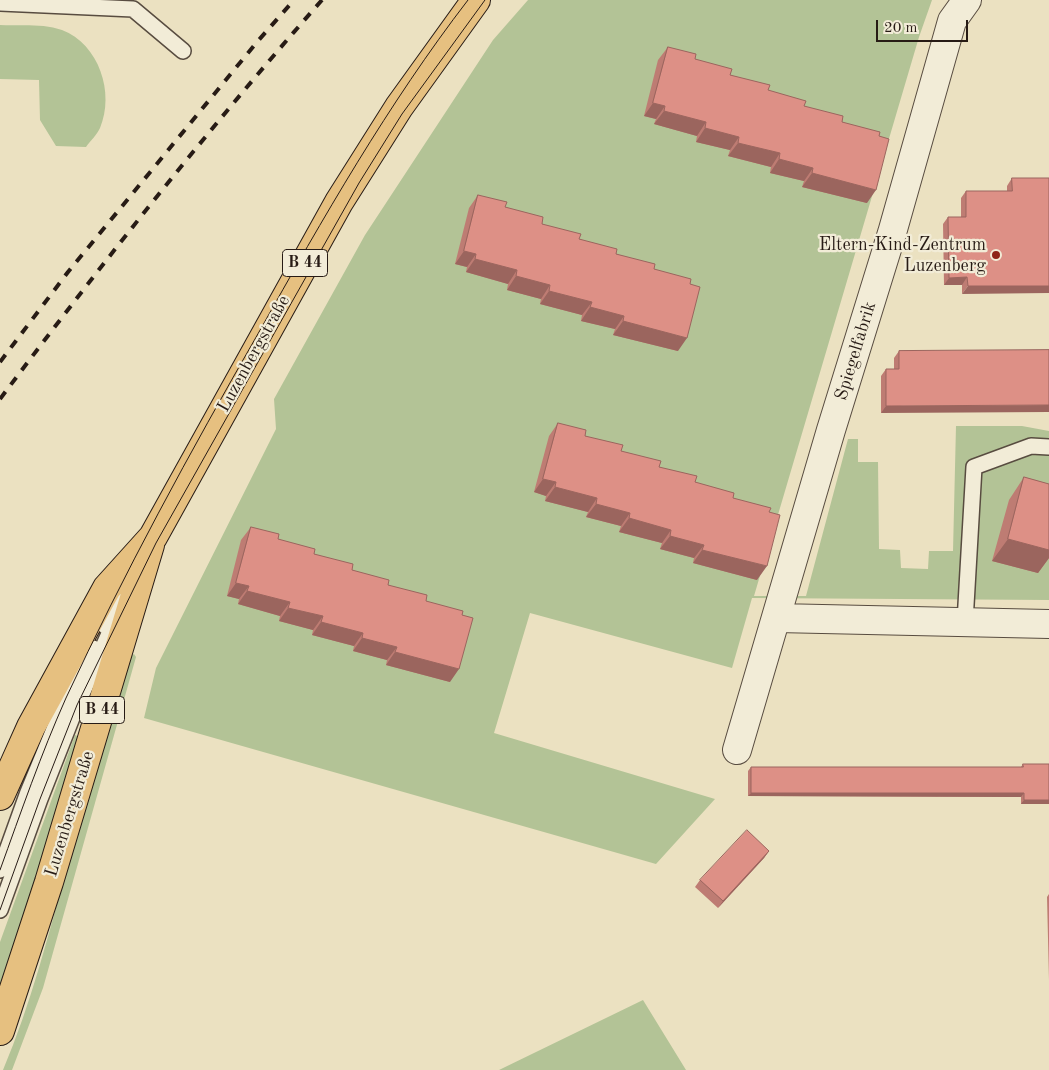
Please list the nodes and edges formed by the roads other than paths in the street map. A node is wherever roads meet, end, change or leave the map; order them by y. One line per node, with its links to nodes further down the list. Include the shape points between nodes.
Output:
1 (476, 0): 7 (main road, Luzenbergstraße / B 44, via 399,107 339,202)
2 (967, 0): 8 (street, Spiegelfabrik, via 952,22)
3 (0, 3): 4 (lane)
4 (134, 5): 5 (lane)
5 (182, 51)
6 (1049, 447): 9 (lane, via 1030,446 974,467)
7 (153, 537): 12 (main road, Luzenbergstraße / B 44, via 107,588 31,727); 13 (lane, via 66,700); 14 (lane, via 74,714); 15 (main road, Luzenbergstraße / B 44, via 87,761)
8 (777, 618): 9 (street); 11 (street, Spiegelfabrik)
9 (965, 622): 10 (street)
10 (1049, 624)
11 (737, 750)
12 (0, 796)
13 (0, 870)
14 (0, 910)
15 (0, 1032)

